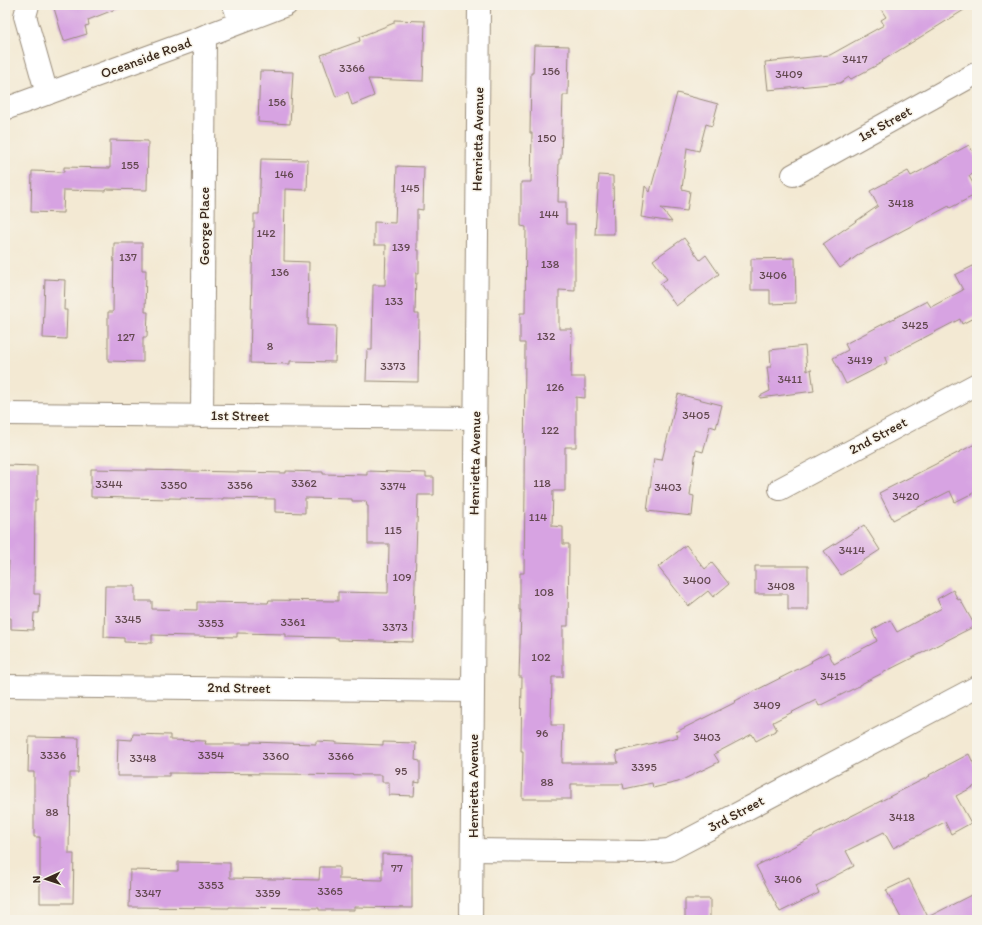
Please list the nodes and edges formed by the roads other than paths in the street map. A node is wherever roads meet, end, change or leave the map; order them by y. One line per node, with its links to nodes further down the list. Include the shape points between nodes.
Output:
1 (28, 5): 7 (street, via 25,16)
2 (286, 5): 4 (street, Oceanside Road)
3 (479, 5): 13 (street, Henrietta Avenue)
4 (237, 14): 5 (street, Oceanside Road)
5 (205, 36): 7 (street, Oceanside Road); 12 (street, George Place)
6 (977, 73): 9 (street, 1st Street)
7 (47, 94): 8 (street, Oceanside Road)
8 (5, 109)
9 (793, 175)
10 (977, 384): 14 (street, 2nd Street)
11 (5, 414): 12 (street, 1st Street)
12 (202, 416): 13 (street, 1st Street)
13 (476, 418): 17 (street, Henrietta Avenue)
14 (780, 489)
15 (5, 686): 17 (street, 2nd Street)
16 (977, 687): 18 (street, 3rd Street, via 669,850)
17 (473, 690): 18 (street, Henrietta Avenue)
18 (472, 850): 19 (street, Henrietta Avenue)
19 (471, 920)

